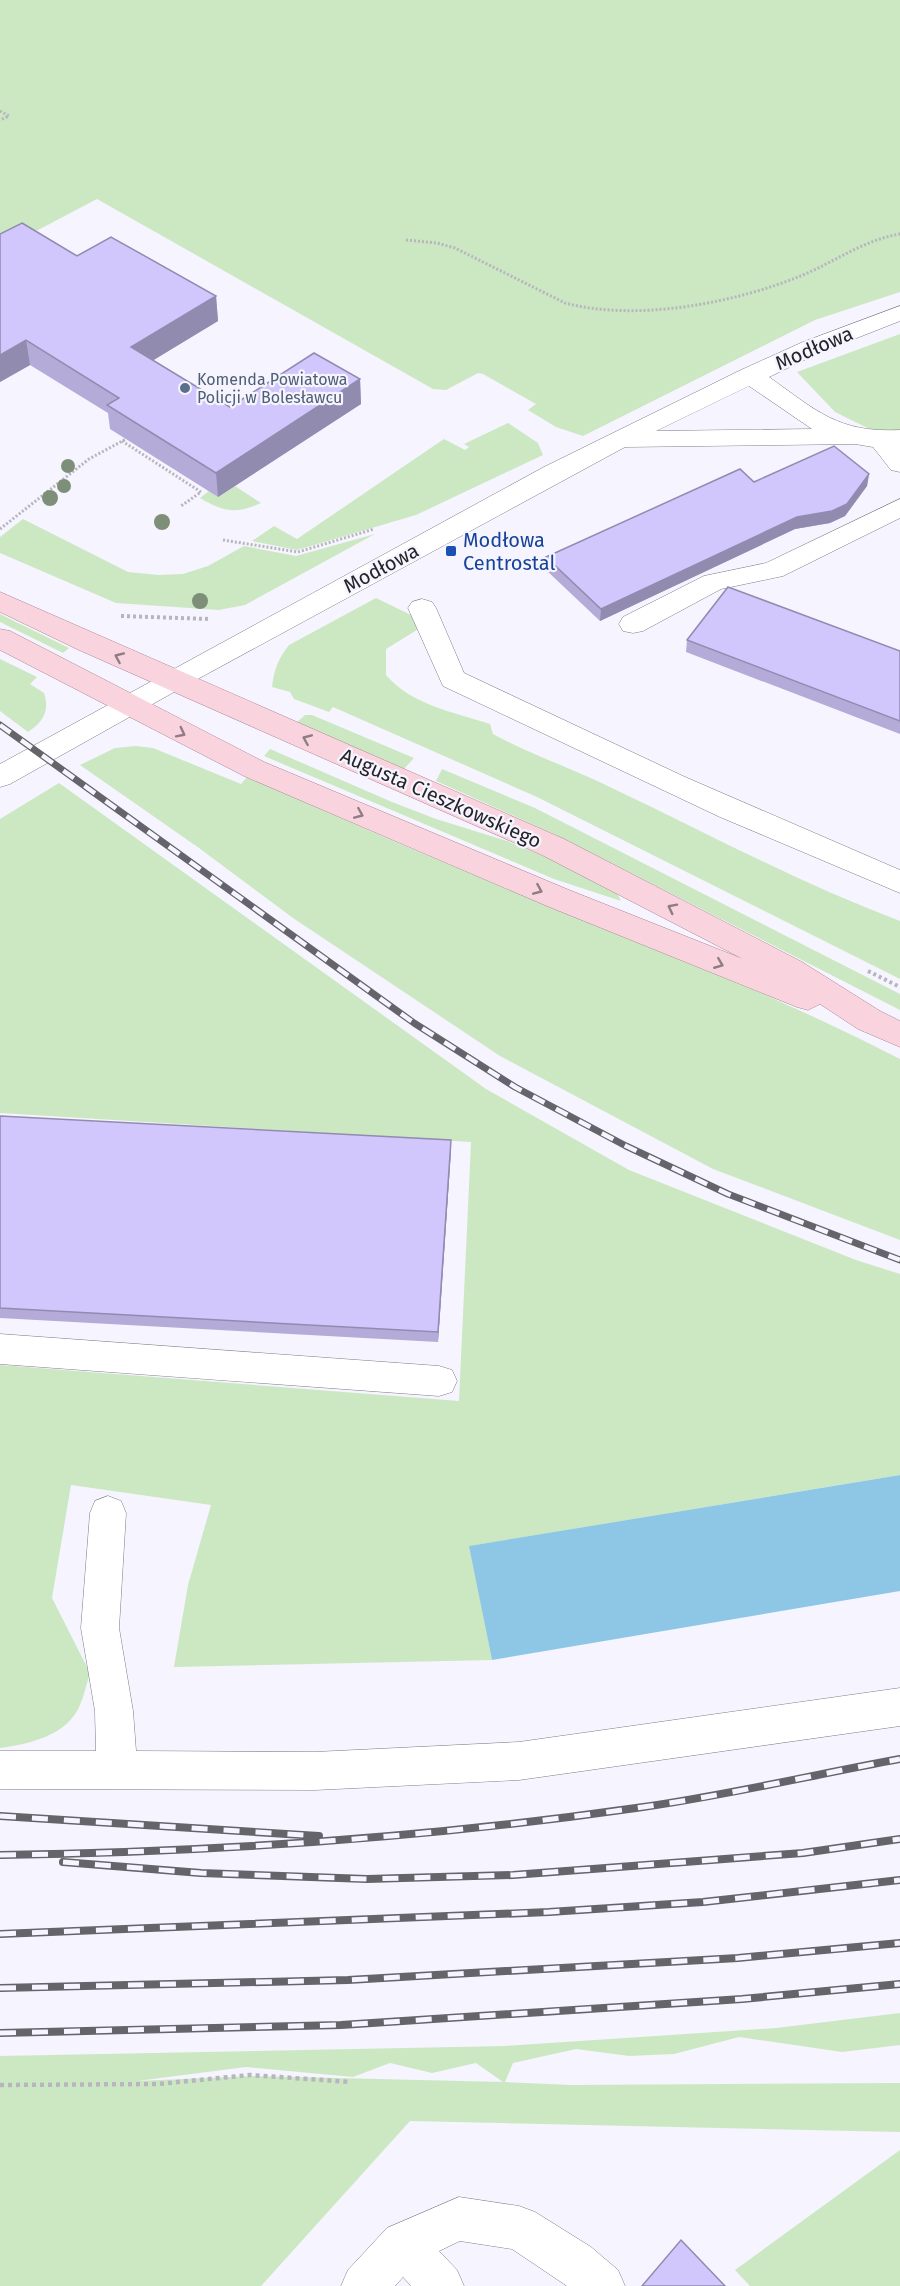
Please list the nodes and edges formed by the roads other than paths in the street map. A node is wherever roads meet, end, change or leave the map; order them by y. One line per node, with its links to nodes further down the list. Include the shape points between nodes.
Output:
1 (900, 313): 2 (street, Modłowa)
2 (750, 375): 3 (street, via 818,423); 4 (street, Modłowa)
3 (852, 437): 4 (street); 5 (street)
4 (619, 439): 12 (street, Modłowa)
5 (891, 439): 6 (street)
6 (900, 464)
7 (900, 507): 10 (street, via 773,570 714,582)
8 (0, 601): 12 (main road, Augusta Cieszkowskiego, one-way to 8)
9 (422, 608): 15 (street, via 453,679 610,755)
10 (633, 624)
11 (0, 638): 13 (main road, Augusta Cieszkowskiego)
12 (173, 680): 13 (street, Modłowa); 16 (main road, Augusta Cieszkowskiego, one-way to 12, via 791,970 553,847)
13 (129, 706): 14 (street, Modłowa); 16 (main road, Augusta Cieszkowskiego, one-way to 16, via 255,769 558,898 779,988)
14 (0, 777)
15 (900, 882)
16 (869, 1020): 17 (main road, Augusta Cieszkowskiego)
17 (900, 1035)
18 (0, 1349): 19 (street)
19 (440, 1381)
20 (108, 1512): 23 (street, via 100,1628 114,1711)
21 (900, 1707): 23 (street, via 519,1761 315,1771)
22 (0, 1770): 23 (street)
23 (117, 1770)
24 (403, 2244): 25 (street); 26 (street); 27 (street, via 459,2219 519,2228 575,2263)
25 (364, 2286)
26 (441, 2286)
27 (602, 2286)

